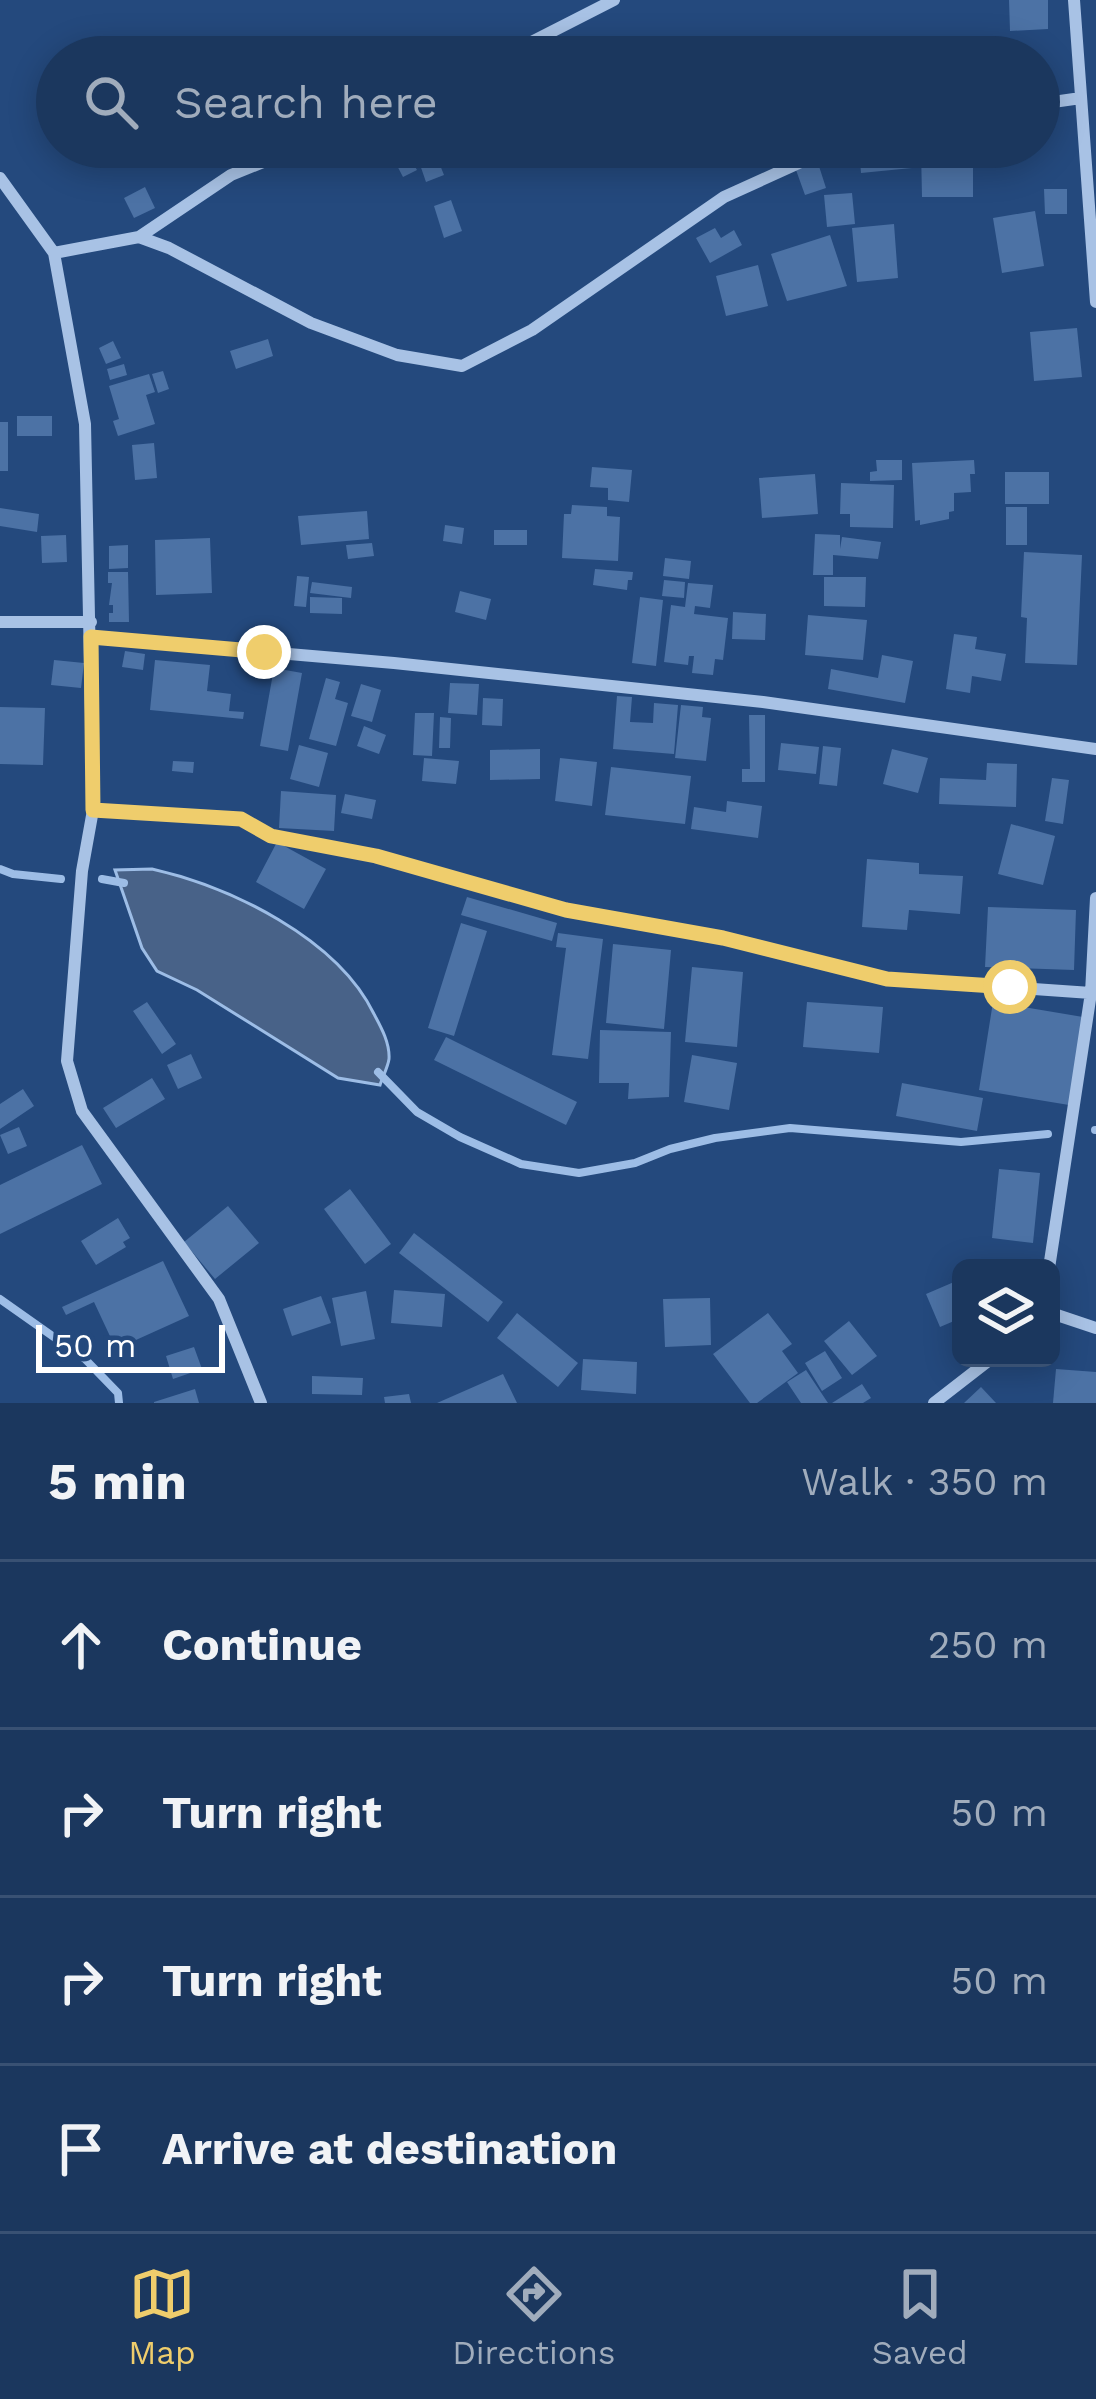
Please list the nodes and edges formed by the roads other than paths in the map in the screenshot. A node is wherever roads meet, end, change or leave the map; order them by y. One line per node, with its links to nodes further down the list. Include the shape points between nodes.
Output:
1 (614, 0): 3 (street)
2 (1074, 0): 4 (street)
3 (543, 36)
4 (1081, 98): 5 (street); 8 (street)
5 (1060, 101)
6 (248, 168): 10 (street)
7 (788, 168): 10 (street, via 724,197 532,330 462,366 397,355 311,322)
8 (1091, 175): 12 (street)
9 (0, 178): 11 (street)
10 (139, 237): 11 (street)
11 (54, 254): 14 (street, via 85,424)
12 (1096, 302)
13 (0, 622): 14 (street)
14 (91, 630): 15 (street, via 764,702); 16 (street)
15 (1096, 749)
16 (93, 810): 19 (street, via 241,819 271,836 376,856 566,910 887,979); 24 (street, via 67,1061 82,1111 219,1299)
17 (1096, 898): 18 (street)
18 (1093, 977): 19 (street)
19 (1091, 993): 20 (street)
20 (1050, 1259)
21 (1060, 1316): 22 (street)
22 (1096, 1328)
23 (980, 1367): 25 (street)
24 (261, 1403)
25 (934, 1403)

